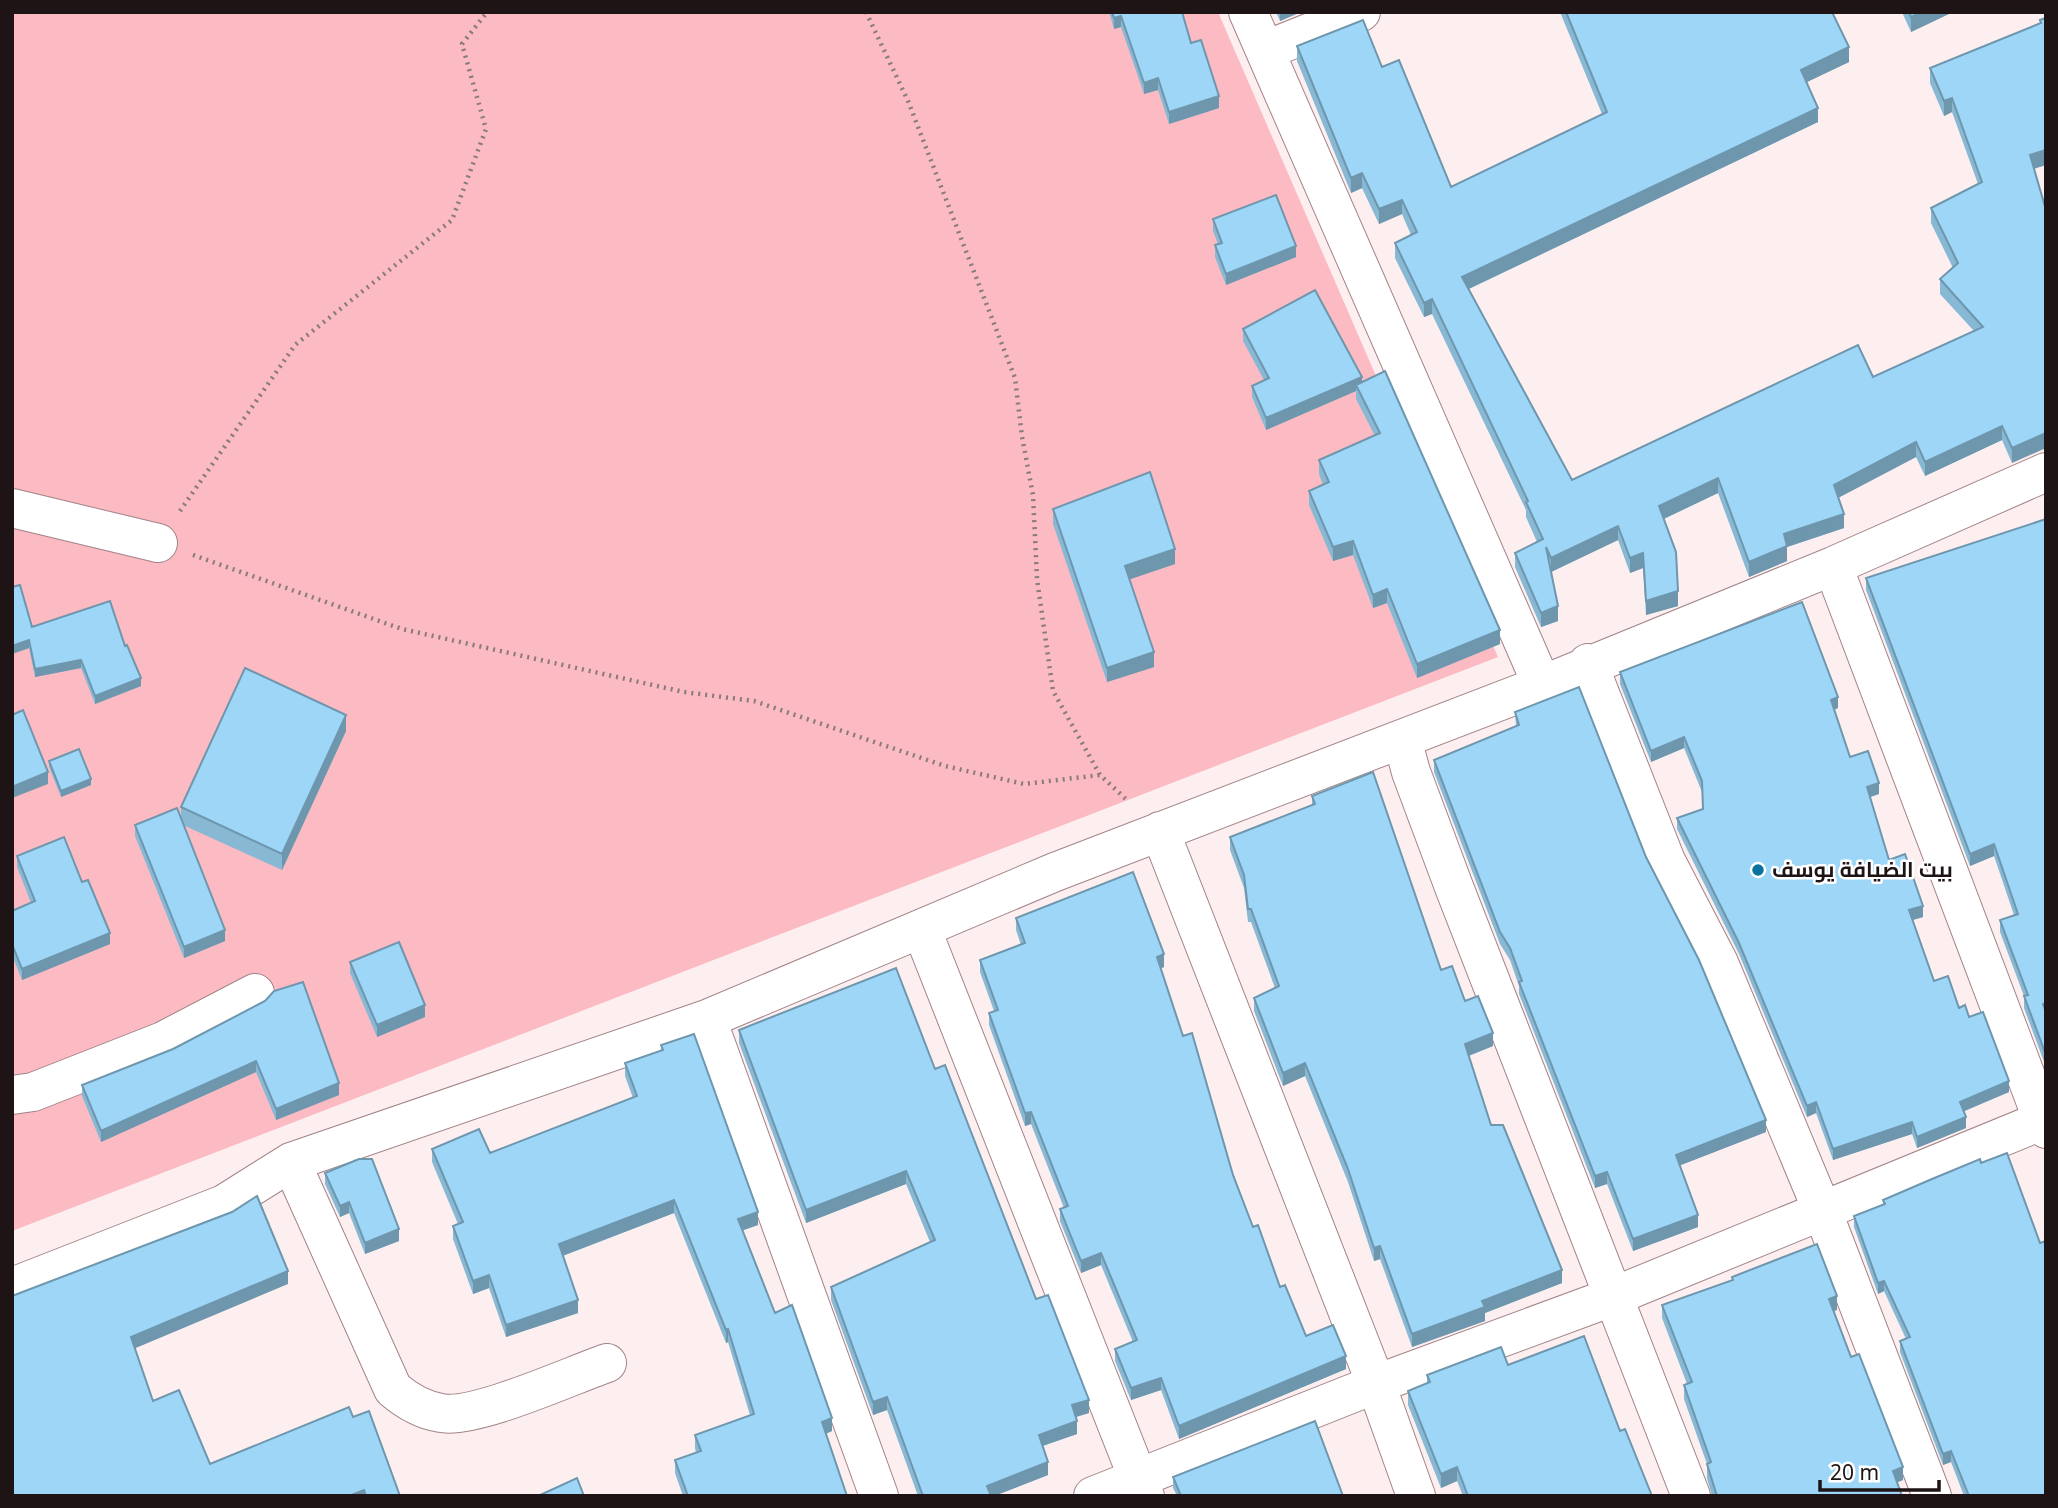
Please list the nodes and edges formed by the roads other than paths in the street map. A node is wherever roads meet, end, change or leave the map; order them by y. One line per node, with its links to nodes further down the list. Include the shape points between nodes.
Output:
1 (1248, 12): 3 (street)
2 (1361, 12): 3 (street)
3 (1266, 50): 9 (street)
4 (2043, 480): 7 (street)
5 (12, 508): 6 (street)
6 (158, 543)
7 (1833, 566): 8 (street); 16 (street)
8 (1588, 663): 9 (street); 18 (street, via 1666,861 1719,963)
9 (1542, 684): 10 (street)
10 (1402, 739): 11 (street); 20 (street, via 1415,784)
11 (1160, 831): 12 (street); 22 (street)
12 (922, 930): 14 (street); 23 (street)
13 (255, 993): 15 (street, via 163,1041 33,1092)
14 (707, 1019): 17 (street); 24 (street)
15 (12, 1095)
16 (2045, 1123): 18 (street)
17 (291, 1162): 19 (street, via 224,1204); 21 (street, via 393,1390 409,1403 443,1414 483,1408)
18 (1822, 1210): 20 (street); 28 (street)
19 (12, 1287)
20 (1612, 1297): 22 (street); 27 (street)
21 (607, 1363)
22 (1376, 1384): 23 (street); 26 (street)
23 (1142, 1488): 25 (street)
24 (879, 1496)
25 (1093, 1496)
26 (1416, 1496)
27 (1690, 1496)
28 (1933, 1496)

